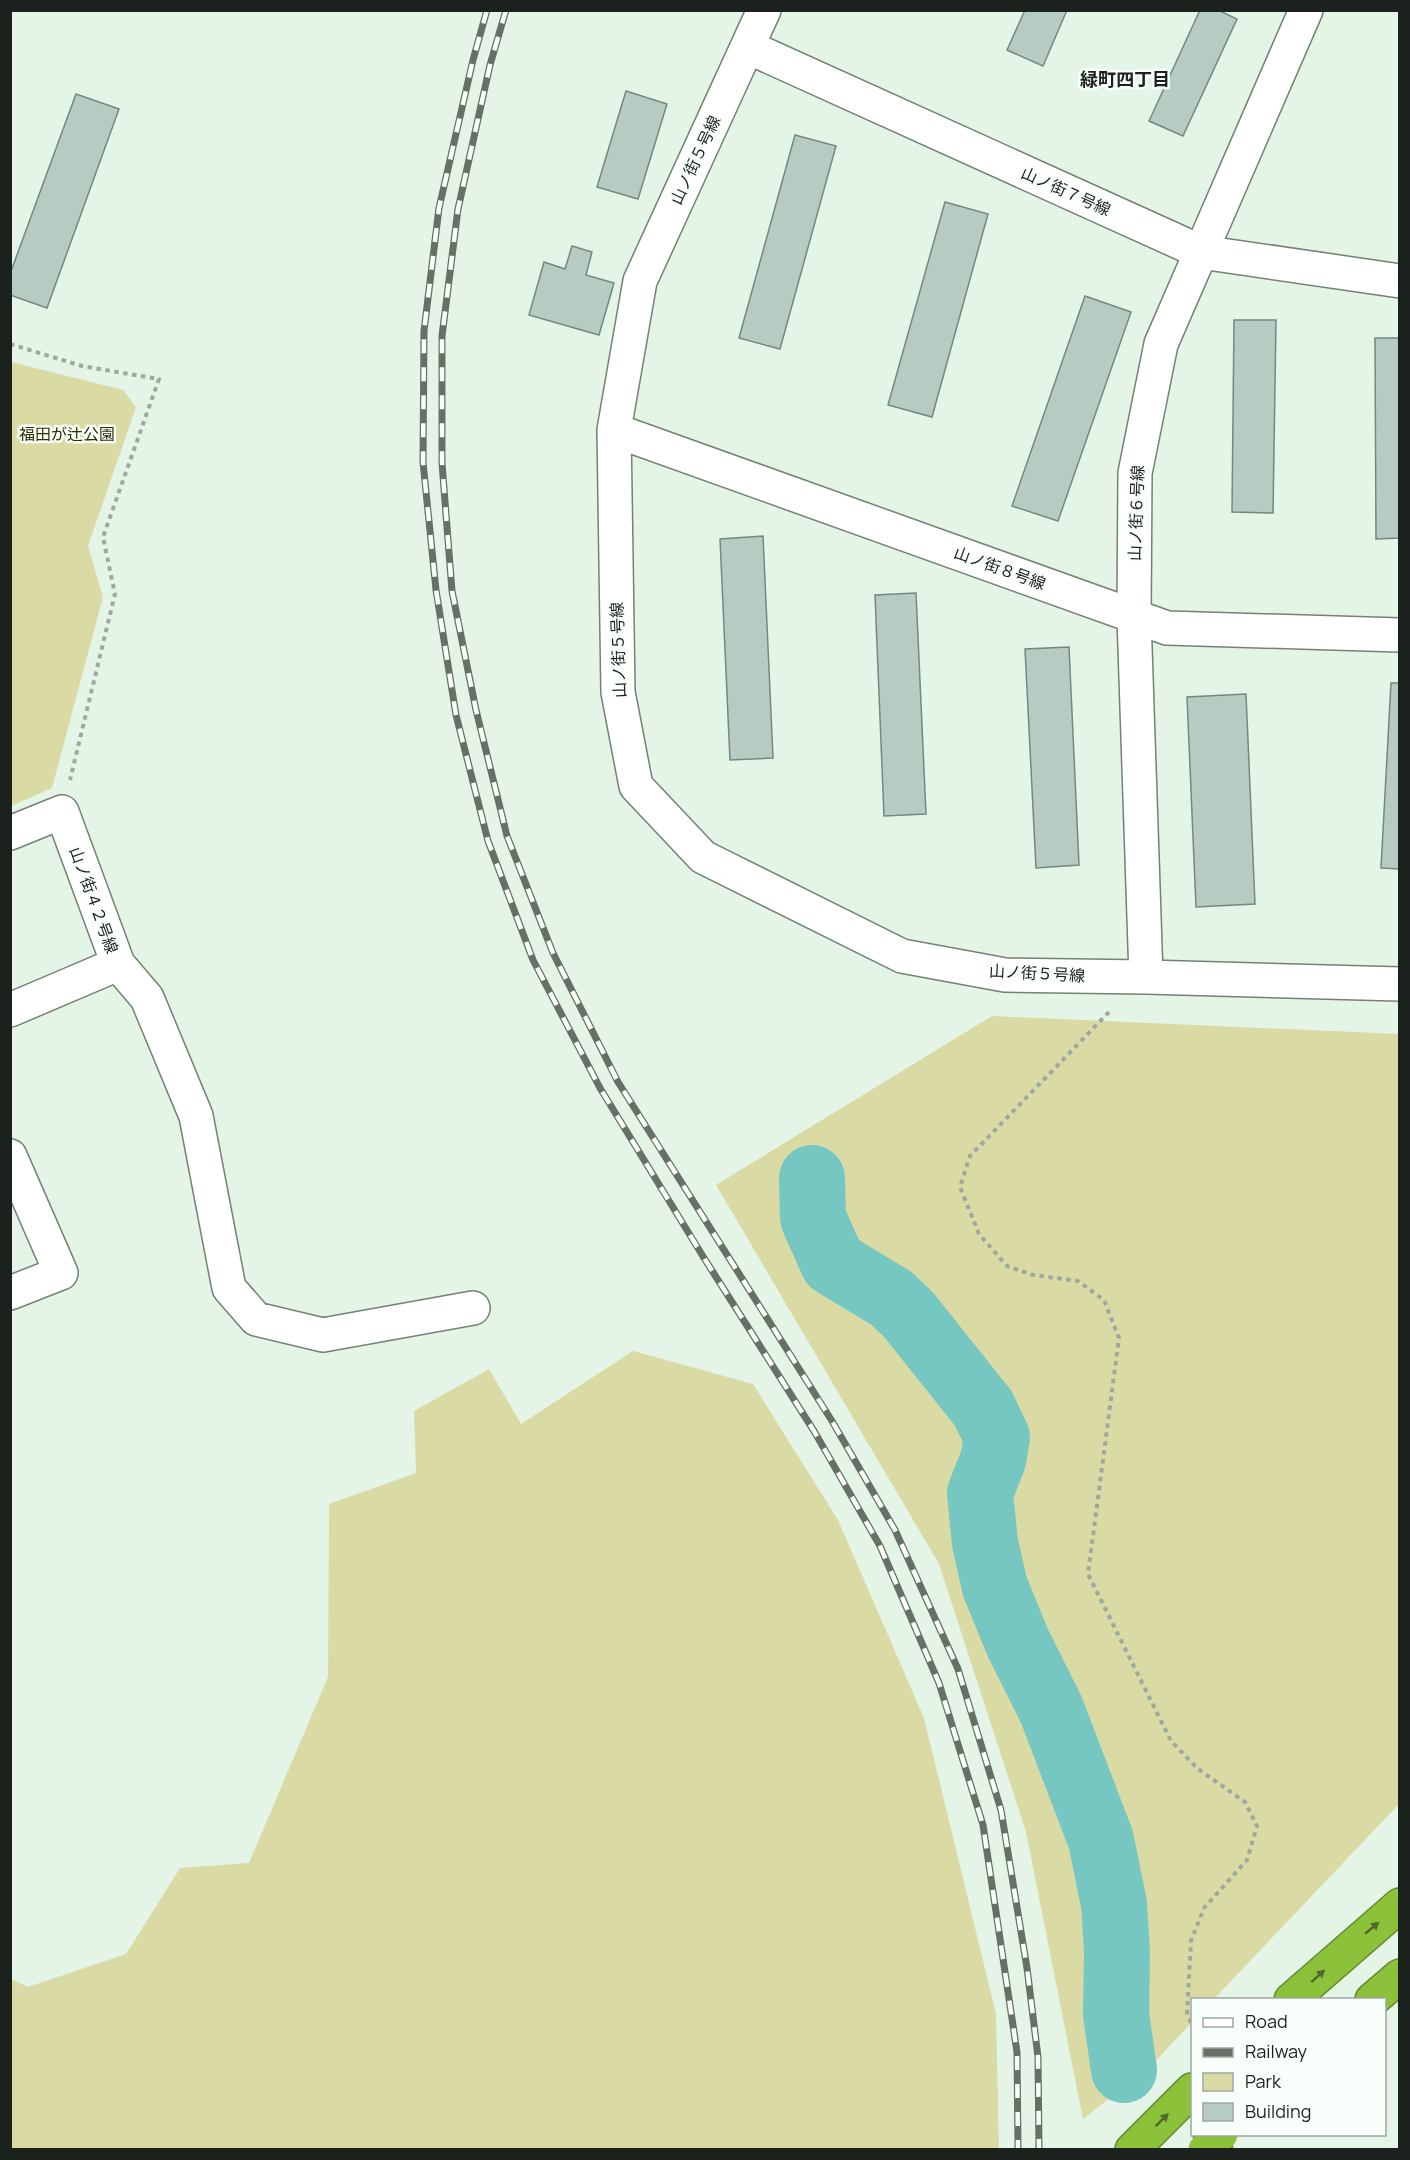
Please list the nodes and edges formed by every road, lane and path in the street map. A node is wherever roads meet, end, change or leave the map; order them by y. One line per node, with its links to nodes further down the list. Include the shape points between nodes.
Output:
1 (764, 10): 3 (street, 山ノ街５号線)
2 (1306, 10): 4 (street, 山ノ街６号線)
3 (748, 47): 4 (street, 山ノ街７号線); 7 (street, 山ノ街５号線, via 640,281)
4 (1200, 252): 5 (street, 山ノ街７号線); 8 (street, 山ノ街６号線, via 1161,344 1135,473)
5 (1400, 281)
6 (10, 344): 10 (path, via 82,366 159,379 103,537 115,594)
7 (614, 430): 8 (street, 山ノ街８号線); 13 (street, 山ノ街５号線, via 618,692 636,786 703,857 902,956 1005,975)
8 (1134, 617): 9 (street, 山ノ街８号線, via 1167,628); 13 (street, 山ノ街６号線)
9 (1400, 636)
10 (62, 812): 11 (street); 12 (street, 山ノ街４２号線)
11 (10, 833)
12 (118, 964): 15 (street, 山ノ街４２号線); 18 (street, via 147,998 195,1116 229,1288 256,1319 323,1335)
13 (1146, 976): 14 (street, 山ノ街５号線); 21 (path, via 970,1156 960,1187 979,1234 1007,1266 1033,1275 1078,1281 1104,1300 1119,1338 1088,1574 1171,1741 1198,1769 1245,1802 1257,1826 1247,1860 1204,1908 1191,1941 1187,2012)
14 (1400, 984)
15 (10, 1010)
16 (10, 1156): 17 (street, via 60,1273)
17 (10, 1293)
18 (473, 1308)
19 (1400, 1905): 20 (highway, one-way to 19)
20 (1293, 1998)
21 (1191, 2023)
22 (1191, 2091): 24 (highway, one-way to 22)
23 (1219, 2136): 25 (highway, bridge)
24 (1132, 2150)
25 (1205, 2150)

